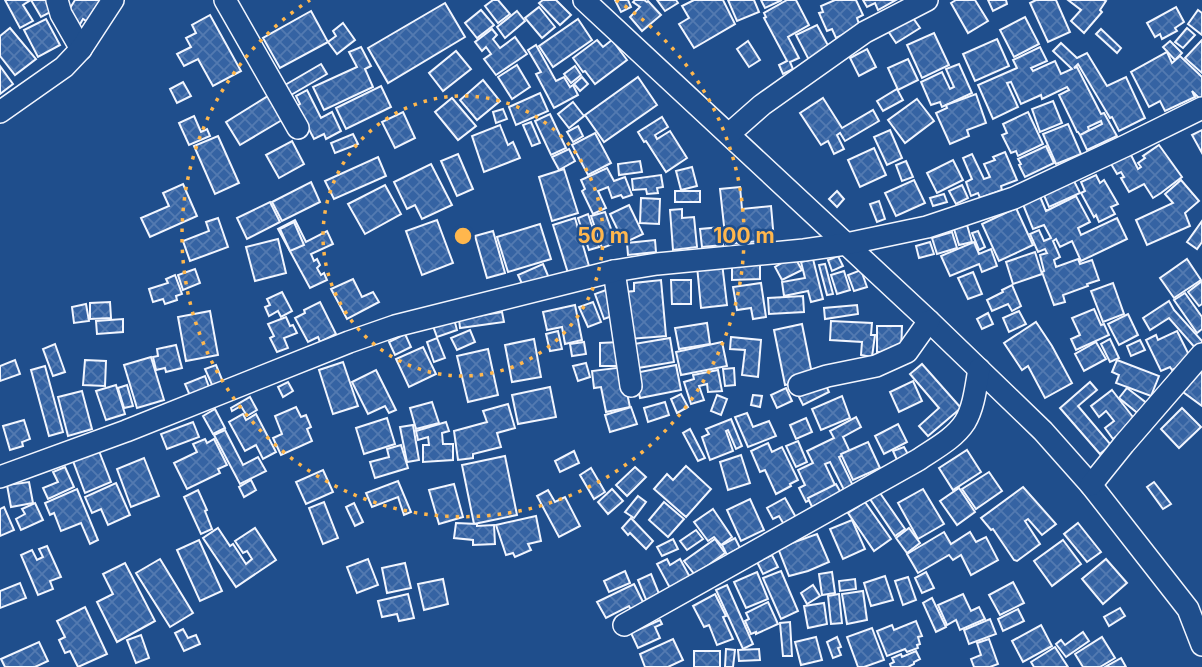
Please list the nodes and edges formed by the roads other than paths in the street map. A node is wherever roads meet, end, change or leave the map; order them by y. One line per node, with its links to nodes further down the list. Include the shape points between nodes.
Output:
1 (57, 0): 6 (street)
2 (113, 0): 6 (street)
3 (225, 0): 9 (street)
4 (584, 0): 10 (street)
5 (927, 0): 10 (street, via 865,32)
6 (81, 49): 8 (street, via 64,67)
7 (1202, 108): 11 (street, via 1014,198 927,227)
8 (0, 112)
9 (298, 128)
10 (729, 134): 11 (street)
11 (846, 244): 12 (street); 13 (street)
12 (614, 271): 17 (street); 18 (street, via 349,342)
13 (929, 321): 15 (street); 16 (street, via 906,352 876,366)
14 (1202, 354): 19 (street)
15 (979, 369): 19 (street); 20 (street, via 965,421 951,437)
16 (799, 385)
17 (631, 386)
18 (0, 477)
19 (1091, 485): 21 (street, via 1188,609)
20 (624, 625)
21 (1202, 645)

